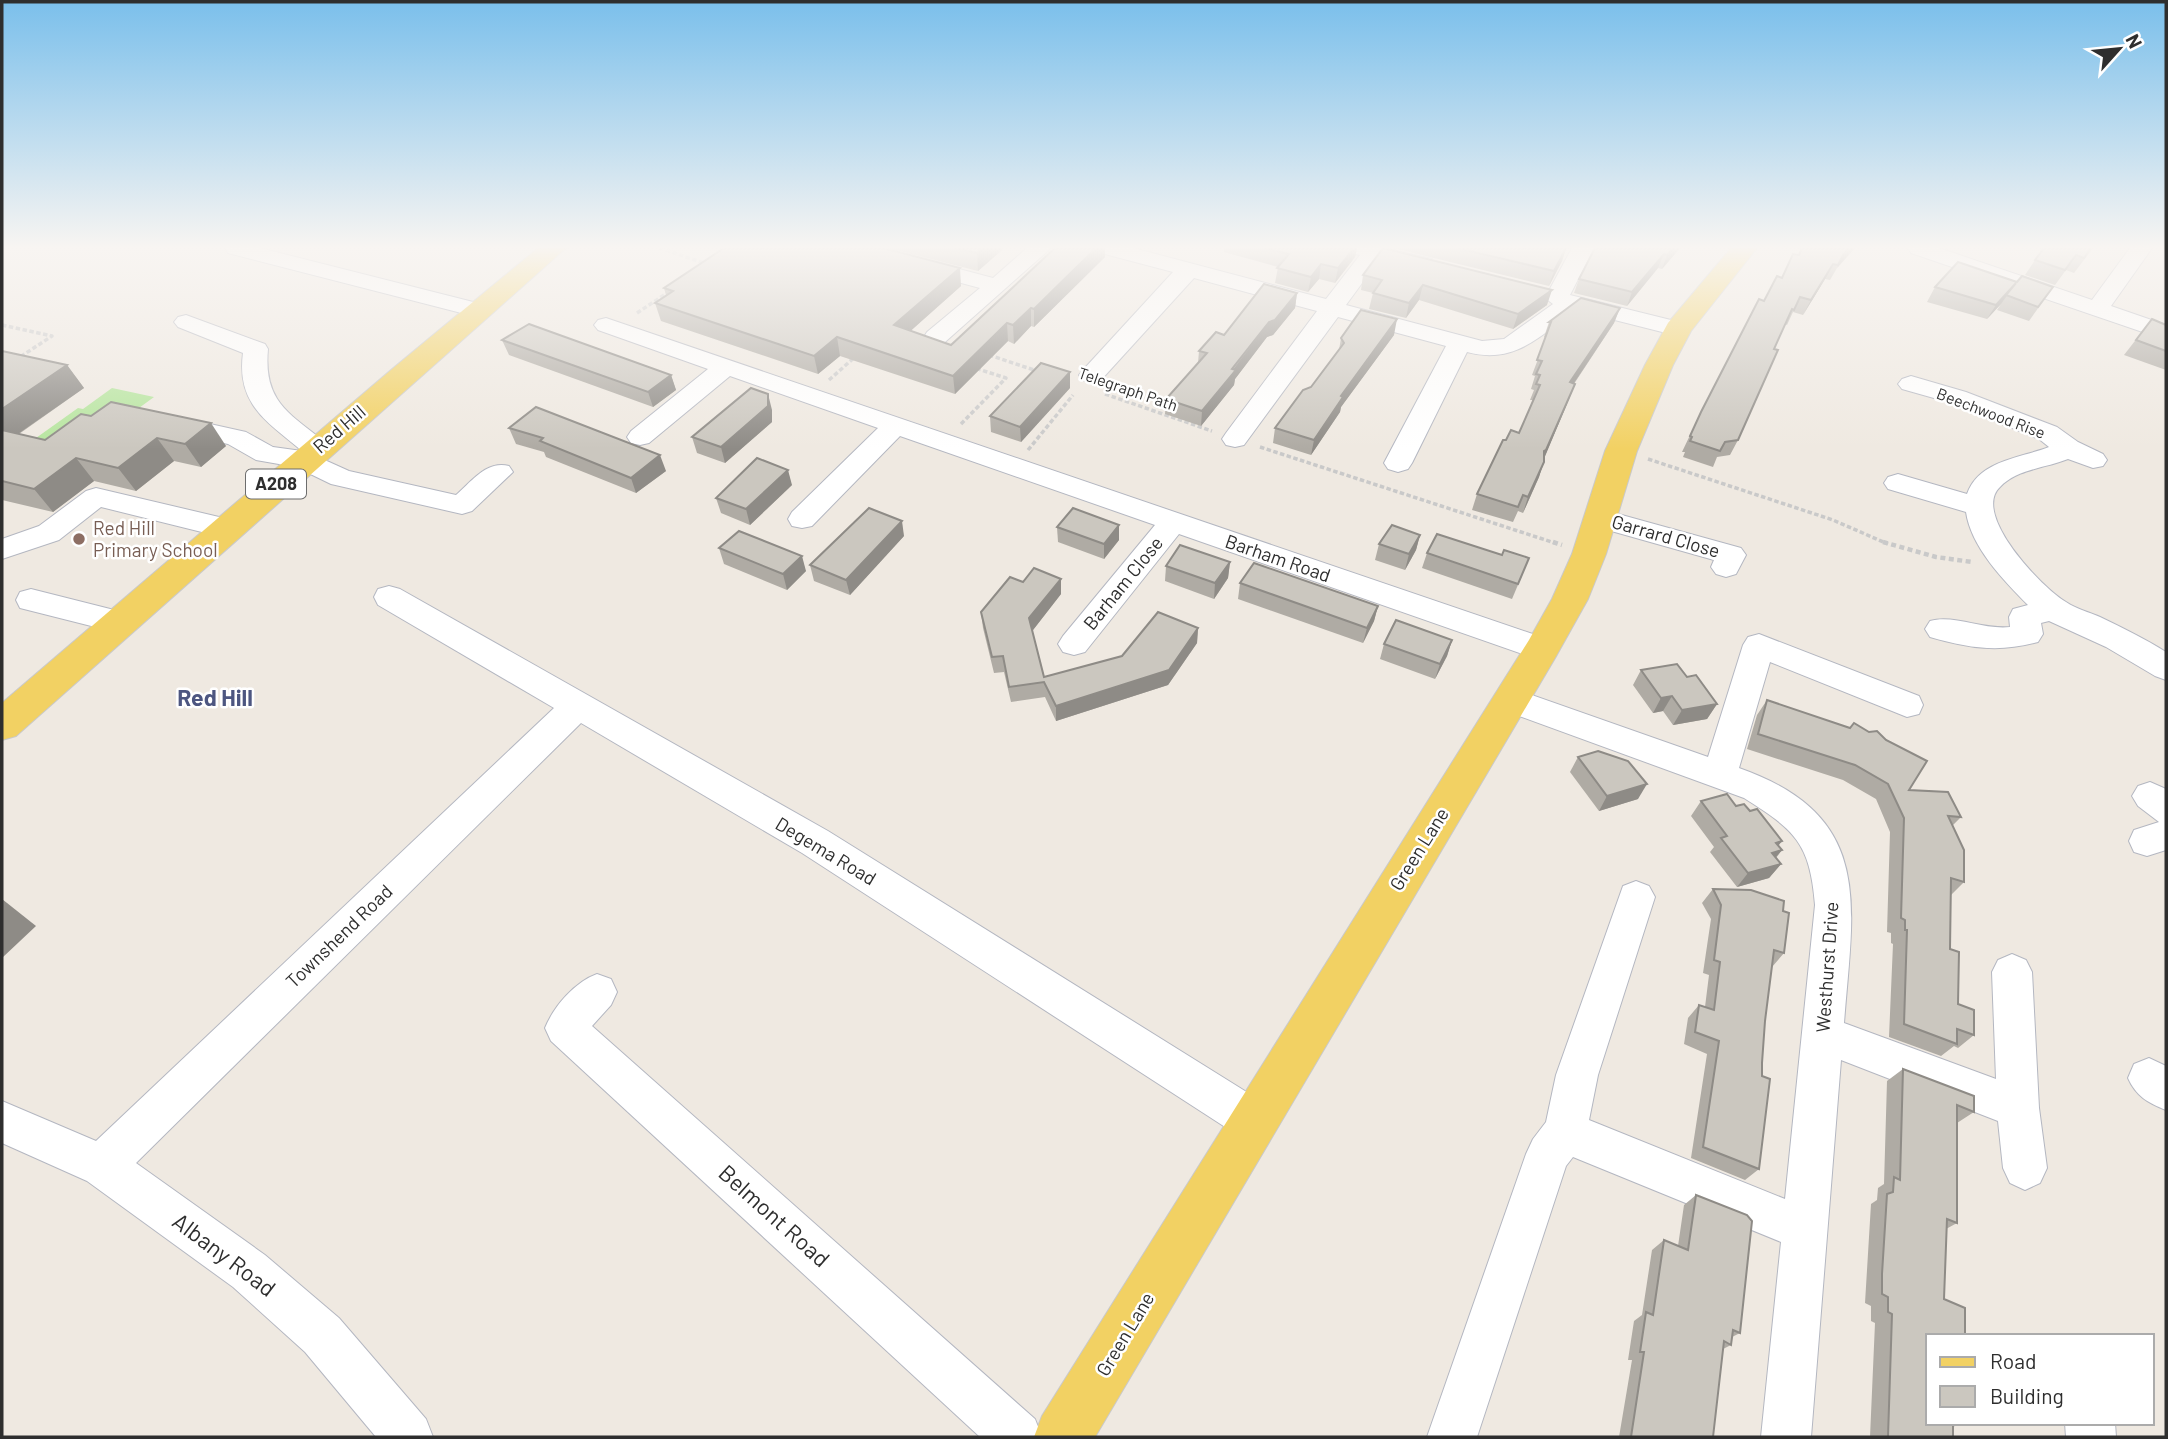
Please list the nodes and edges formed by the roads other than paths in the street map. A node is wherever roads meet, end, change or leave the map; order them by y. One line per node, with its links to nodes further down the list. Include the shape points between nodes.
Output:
1 (471, 315): 23 (main road, Red Hill / A208)
2 (626, 315): 16 (street, Barham Road, via 606,325)
3 (962, 315): 14 (street)
4 (1153, 315): 17 (street)
5 (1327, 315): 22 (street)
6 (1357, 315): 15 (street)
7 (1545, 315): 15 (street, via 1506,347)
8 (1624, 315): 12 (street)
9 (1689, 315): 12 (main road, Green Lane)
10 (2115, 315): 13 (street)
11 (186, 322): 23 (street, via 256,349 254,366 264,405)
12 (1678, 329): 31 (main road, Green Lane, via 1621,451)
13 (2166, 332)
14 (936, 337)
15 (1459, 344): 24 (street)
16 (725, 368): 20 (street, Barham Road); 21 (street)
17 (1097, 384)
18 (1911, 384): 27 (street, Beechwood Rise, via 2049,433 2080,454 2024,464 1995,475 1981,490)
19 (150, 419): 23 (street, via 237,438 266,454)
20 (896, 425): 28 (street); 29 (street, Barham Road)
21 (640, 437)
22 (1235, 439)
23 (310, 455): 25 (street, via 341,478 462,505); 30 (main road, Red Hill / A208)
24 (1398, 463)
25 (499, 472)
26 (1898, 483): 27 (street)
27 (1977, 506): 36 (street, via 1988,536 2008,565)
28 (802, 519)
29 (1173, 522): 39 (street, Barham Close); 40 (street, Barham Road)
30 (226, 527): 32 (street, via 96,497 49,533); 37 (main road, Red Hill / A208)
31 (1595, 536): 33 (street, Garrard Close); 40 (main road, Green Lane, via 1570,599)
32 (2, 549)
33 (1731, 556)
34 (389, 597): 44 (street, Degema Road)
35 (31, 600): 37 (street)
36 (2052, 609): 38 (street, via 2024,617 2027,634 2010,640 1977,639); 41 (street)
37 (119, 622): 45 (main road, Red Hill / A208)
38 (1941, 629)
39 (1074, 644)
40 (1542, 649): 42 (main road, Green Lane)
41 (2164, 662)
42 (1512, 700): 46 (street, Westhurst Drive); 52 (main road, Green Lane)
43 (1907, 705): 46 (street, via 1759,645)
44 (577, 706): 52 (street, Degema Road, via 815,842); 55 (street, Townshend Road)
45 (2, 725)
46 (1720, 775): 50 (street, Westhurst Drive, via 1756,788 1789,808 1817,836 1832,872 1834,905)
47 (1636, 897): 54 (street, via 1577,1075)
48 (2012, 972): 51 (street)
49 (597, 992): 59 (street, Belmont Road, via 565,1028)
50 (1822, 1034): 51 (street); 57 (street, Westhurst Drive)
51 (2018, 1108): 56 (street)
52 (1254, 1121): 60 (main road, Green Lane)
53 (2, 1122): 55 (street, Albany Road)
54 (1565, 1132): 57 (street); 61 (street, via 1548,1154)
55 (102, 1166): 58 (street, Albany Road, via 249,1271 322,1335)
56 (2025, 1168)
57 (1805, 1229): 62 (street, Westhurst Drive)
58 (408, 1437)
59 (1017, 1437)
60 (1063, 1437)
61 (1452, 1437)
62 (1786, 1437)

